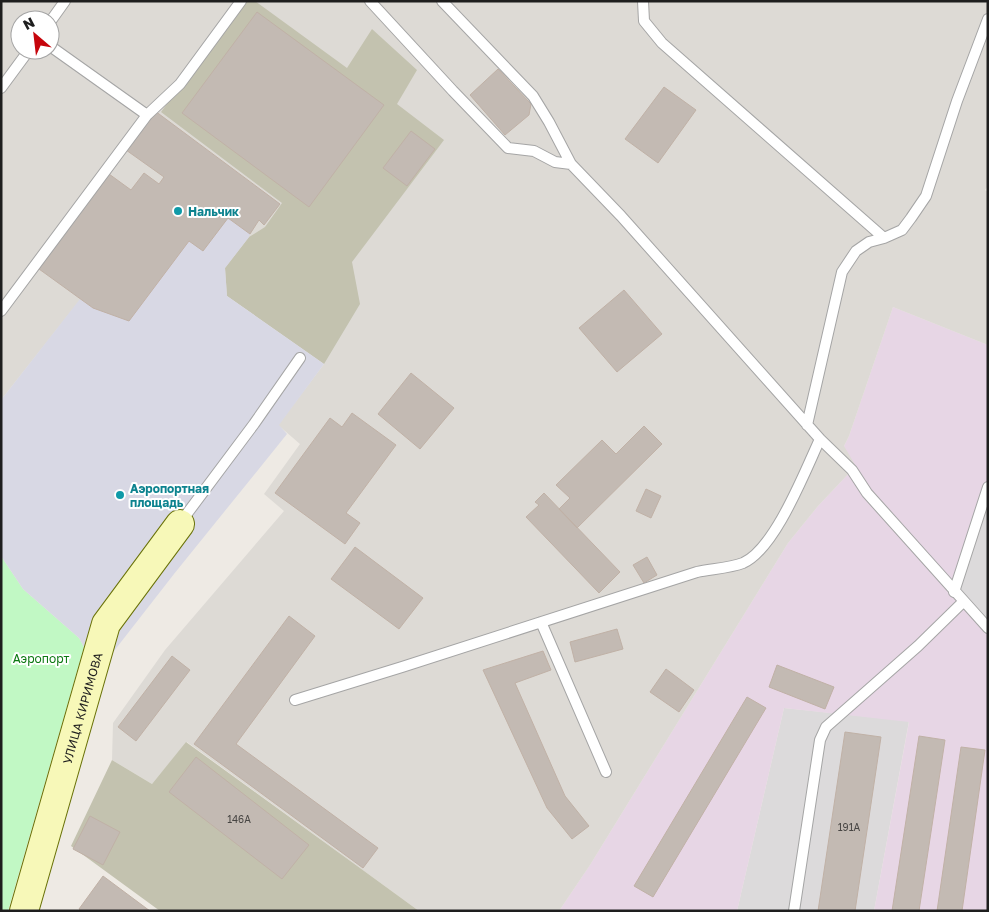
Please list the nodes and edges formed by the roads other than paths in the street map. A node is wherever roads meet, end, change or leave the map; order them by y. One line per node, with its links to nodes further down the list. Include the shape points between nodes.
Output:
1 (241, 1): 9 (lane, via 180,84)
2 (370, 1): 10 (lane, via 508,148 534,151 554,162)
3 (442, 1): 10 (lane, via 533,96)
4 (643, 1): 11 (lane, via 644,21 662,43)
5 (988, 19): 11 (lane, via 926,196 902,230)
6 (60, 53): 9 (lane)
7 (22, 60): 8 (lane)
8 (1, 88)
9 (147, 116): 12 (lane)
10 (571, 164): 14 (lane, via 628,223)
11 (884, 238): 14 (lane, via 869,242 856,251 842,272)
12 (1, 310)
13 (300, 358): 17 (lane)
14 (807, 425): 15 (lane)
15 (820, 439): 18 (lane, via 852,470 867,493); 20 (lane, via 780,523 759,551 743,562 697,572)
16 (988, 488): 18 (lane)
17 (180, 524): 24 (main road, УЛИЦА КИРИМОВА, via 106,624)
18 (954, 592): 19 (lane)
19 (964, 602): 21 (lane); 25 (lane, via 826,727 820,740)
20 (542, 622): 22 (lane); 23 (lane)
21 (988, 628)
22 (295, 700)
23 (606, 772)
24 (24, 911)
25 (794, 911)

